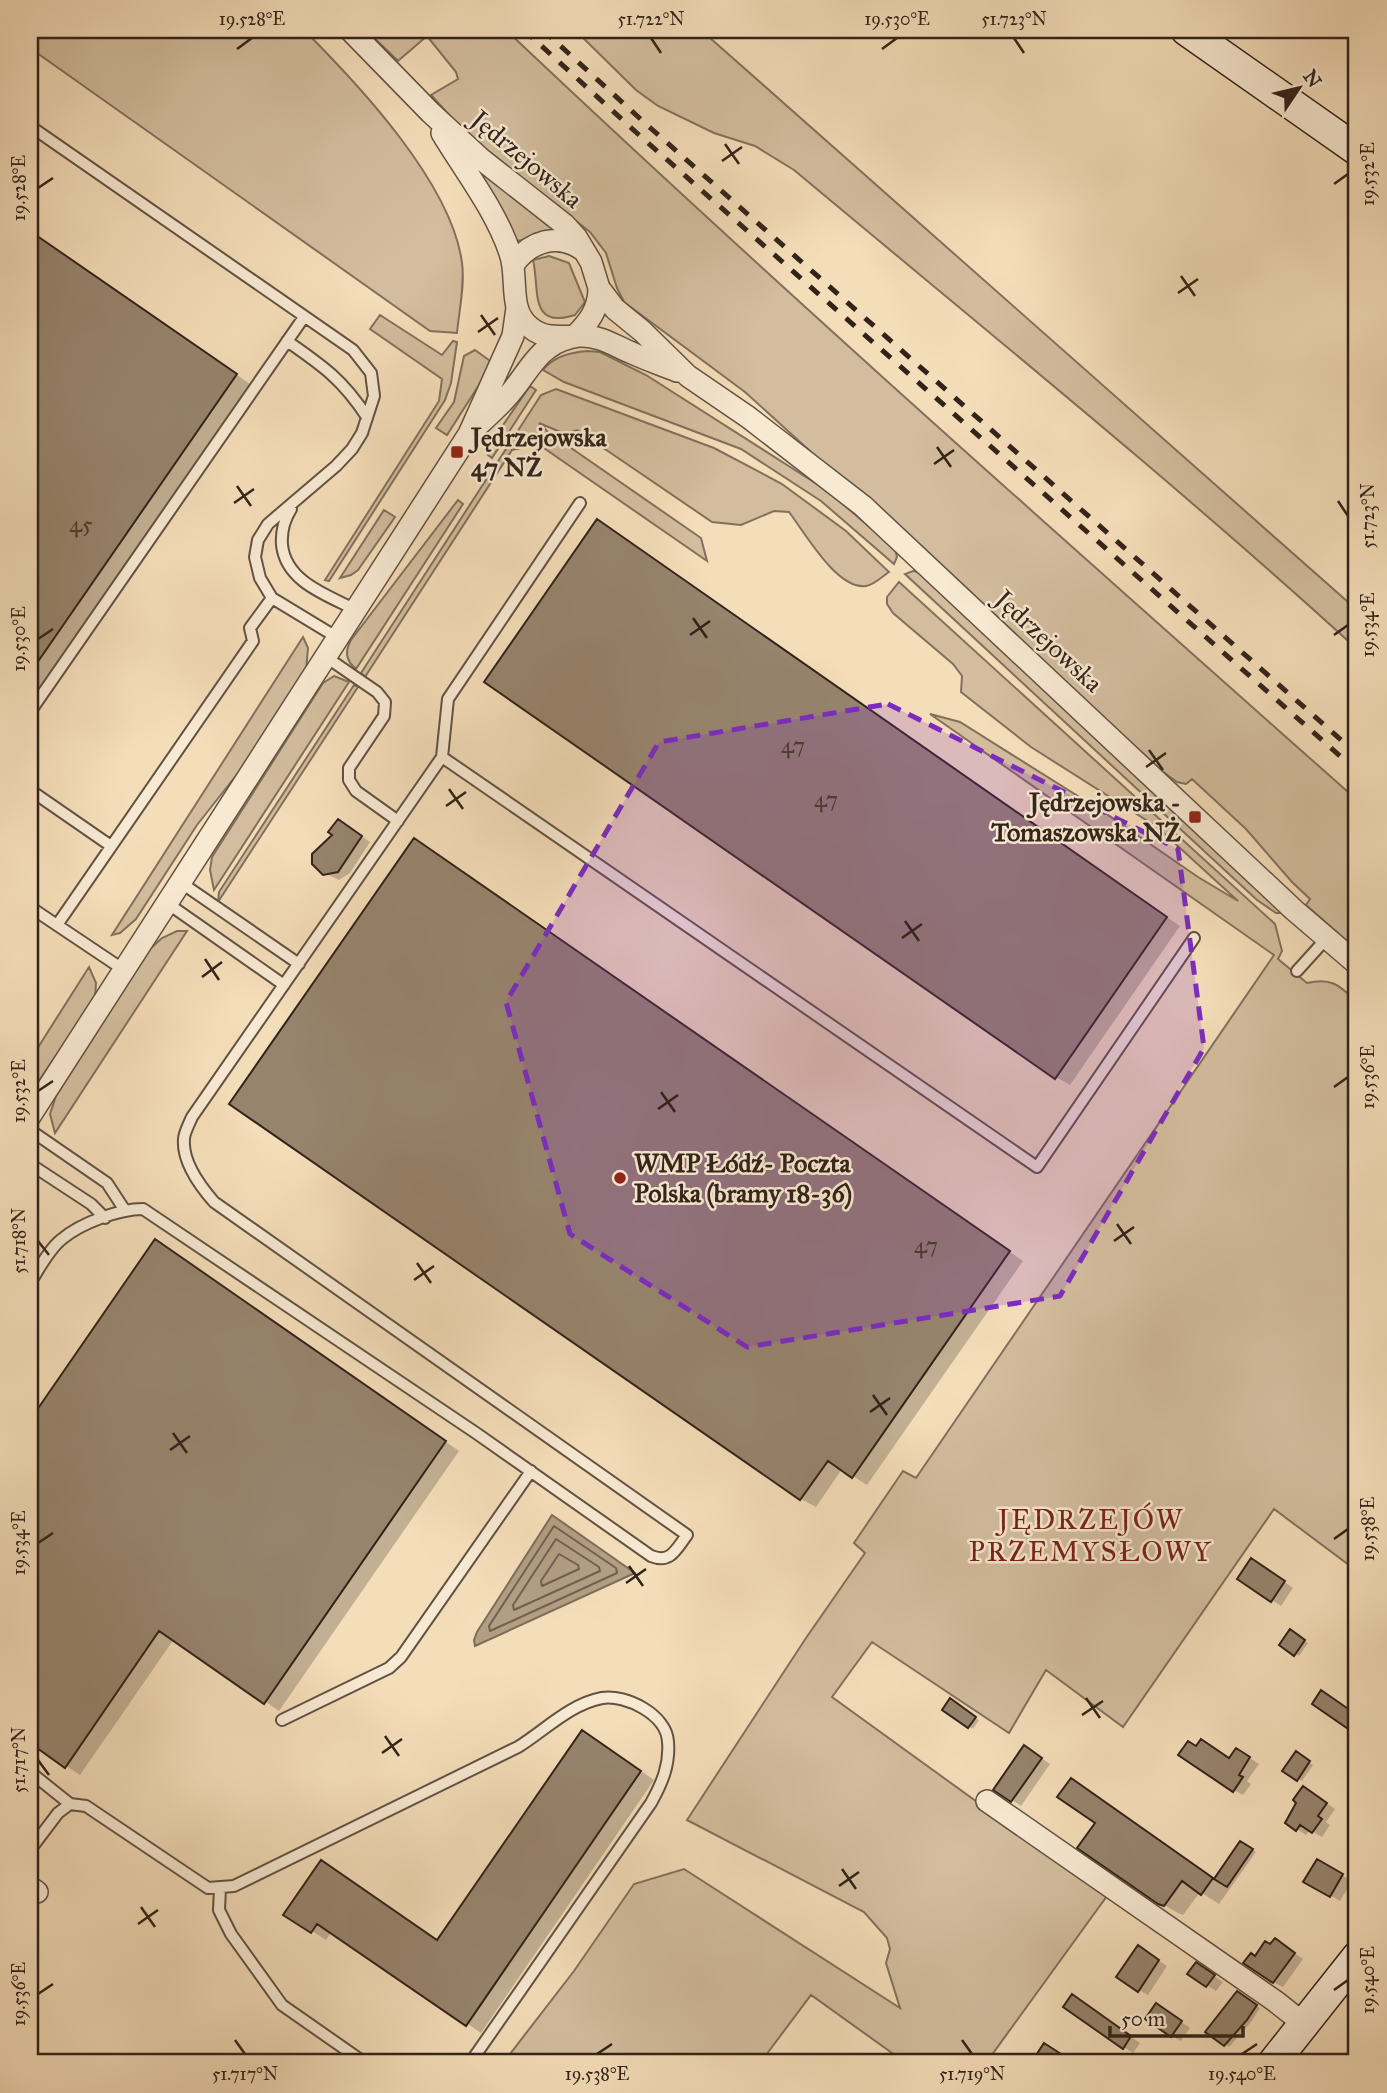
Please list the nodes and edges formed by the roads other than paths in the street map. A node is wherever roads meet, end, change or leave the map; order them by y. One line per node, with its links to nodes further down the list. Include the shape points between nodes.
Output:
1 (350, 30): 3 (street, Jędrzejowska)
2 (1186, 30): 5 (street)
3 (431, 113): 6 (street, Jędrzejowska, via 565,225); 7 (street, Jędrzejowska, via 491,213)
4 (30, 127): 10 (lane)
5 (1357, 150)
6 (584, 250): 7 (street, Jędrzejowska, via 570,242 543,241 527,249); 8 (street, Jędrzejowska)
7 (513, 265): 9 (street, Jędrzejowska)
8 (599, 288): 11 (street, via 593,315); 13 (street, Jędrzejowska, via 615,309)
9 (517, 308): 11 (street, Jędrzejowska, via 524,321 541,334); 15 (street, via 513,336)
10 (304, 317): 12 (lane); 14 (lane, via 353,351 371,373 374,396)
11 (574, 337): 13 (street, Jędrzejowska, via 609,341); 15 (street, via 547,347 508,396)
12 (288, 341): 14 (lane, via 340,380); 22 (lane)
13 (688, 376): 32 (street, Jędrzejowska, via 748,416 863,506)
14 (368, 417): 16 (lane, via 352,449)
15 (469, 434): 19 (street)
16 (297, 500): 18 (lane, via 268,524 258,540 255,556 260,578); 19 (lane, via 281,533 290,569 303,582)
17 (580, 503): 23 (lane, via 448,699)
18 (272, 598): 20 (lane); 26 (lane, via 250,628 253,641)
19 (356, 610): 20 (street)
20 (338, 638): 21 (street)
21 (326, 656): 25 (lane, via 385,702 384,716 349,768 349,780 356,791); 27 (street)
22 (30, 712)
23 (442, 757): 25 (lane); 31 (lane, via 1037,1167)
24 (30, 790): 26 (lane)
25 (398, 821): 33 (lane)
26 (111, 846): 30 (lane)
27 (180, 882): 28 (street); 33 (lane)
28 (167, 903): 35 (street); 37 (lane)
29 (30, 907): 30 (lane)
30 (57, 926): 35 (lane)
31 (1194, 938)
32 (1326, 939): 34 (street, Jędrzejowska); 36 (lane)
33 (299, 964): 37 (lane)
34 (1357, 964)
35 (124, 970): 38 (street)
36 (1297, 971)
37 (284, 985): 44 (lane, via 192,1117 184,1139 199,1184 214,1202 687,1535 672,1557 661,1560 651,1556)
38 (30, 1116)
39 (30, 1130): 41 (lane, via 107,1183)
40 (30, 1164): 42 (lane)
41 (124, 1209): 42 (lane); 44 (lane, via 143,1209)
42 (105, 1218): 43 (lane, via 60,1240)
43 (30, 1283)
44 (531, 1471): 45 (lane, via 401,1657 389,1668)
45 (282, 1720)
46 (30, 1772): 48 (lane)
47 (987, 1801): 52 (street)
48 (70, 1804): 49 (lane, via 58,1812); 50 (lane, via 86,1806 192,1879 208,1888)
49 (30, 1850)
50 (220, 1888): 53 (lane, via 219,1910 231,1934 277,1999); 54 (lane, via 234,1886 518,1747 583,1705 602,1698 642,1706 668,1738 664,1779)
51 (1357, 1957): 52 (street)
52 (1304, 2024): 55 (street)
53 (365, 2063)
54 (470, 2063)
55 (1273, 2063)

